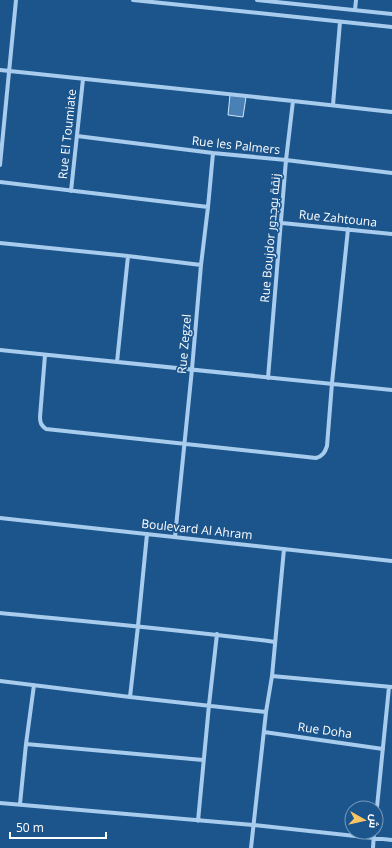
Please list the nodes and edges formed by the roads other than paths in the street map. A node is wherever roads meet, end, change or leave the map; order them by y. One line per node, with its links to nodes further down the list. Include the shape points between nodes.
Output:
1 (16, 0): 11 (street)
2 (133, 0): 8 (street)
3 (257, 0): 5 (street)
4 (356, 0): 6 (street)
5 (276, 1): 6 (street)
6 (355, 10): 7 (street)
7 (392, 14)
8 (340, 22): 9 (street); 14 (street)
9 (392, 27)
10 (0, 70): 11 (street)
11 (10, 71): 12 (street); 16 (street)
12 (83, 79): 13 (street); 17 (street, Rue El Toumiate)
13 (293, 101): 14 (street); 19 (street, Rue Boujdor زنقة بوجدور)
14 (333, 105): 15 (street)
15 (392, 112)
16 (2, 129): 20 (street)
17 (77, 136): 18 (street, Rue les Palmers); 23 (street, Rue El Toumiate)
18 (213, 153): 19 (street, Rue les Palmers); 24 (street, Rue Zegzel)
19 (286, 160): 21 (street, Rue les Palmers); 25 (street, Rue Boujdor زنقة بوجدور)
20 (0, 165)
21 (392, 173)
22 (0, 182): 23 (street)
23 (72, 191): 24 (street)
24 (208, 207): 30 (street, Rue Zegzel)
25 (282, 223): 26 (street, Rue Zahtouna); 35 (street, Rue Boujdor زنقة بوجدور)
26 (348, 229): 27 (street, Rue Zahtouna); 36 (street)
27 (392, 234)
28 (0, 243): 29 (street)
29 (128, 256): 30 (street); 33 (street)
30 (201, 265): 34 (street, Rue Zegzel)
31 (0, 350): 32 (street)
32 (45, 355): 33 (street); 38 (street, via 40,422 46,429)
33 (117, 362): 34 (street)
34 (192, 369): 35 (street); 38 (street, Rue Zegzel)
35 (268, 378): 36 (street)
36 (332, 383): 37 (street); 38 (street, via 327,446 320,457)
37 (392, 390)
38 (184, 444): 41 (street, Rue Zegzel)
39 (0, 518): 40 (street, Boulevard Al Ahram)
40 (147, 534): 41 (street, Boulevard Al Ahram); 45 (street)
41 (175, 537): 42 (street, Boulevard Al Ahram)
42 (284, 549): 43 (street, Boulevard Al Ahram); 47 (street)
43 (392, 561)
44 (0, 614): 45 (street)
45 (138, 626): 46 (street); 52 (street)
46 (217, 634): 47 (street); 53 (street)
47 (275, 642): 48 (street)
48 (272, 676): 51 (street); 54 (street)
49 (0, 681): 50 (street)
50 (34, 685): 52 (street); 56 (street)
51 (391, 687): 57 (street)
52 (130, 697): 53 (street)
53 (208, 705): 54 (street); 58 (street)
54 (266, 712): 55 (street)
55 (264, 732): 57 (street, Rue Doha); 63 (street)
56 (26, 744): 58 (street); 61 (street)
57 (383, 749): 59 (street)
58 (203, 760): 62 (street)
59 (378, 800)
60 (0, 803): 61 (street)
61 (20, 804): 62 (street)
62 (198, 821): 63 (street)
63 (254, 825): 64 (street); 65 (street)
64 (344, 834)
65 (251, 848)

